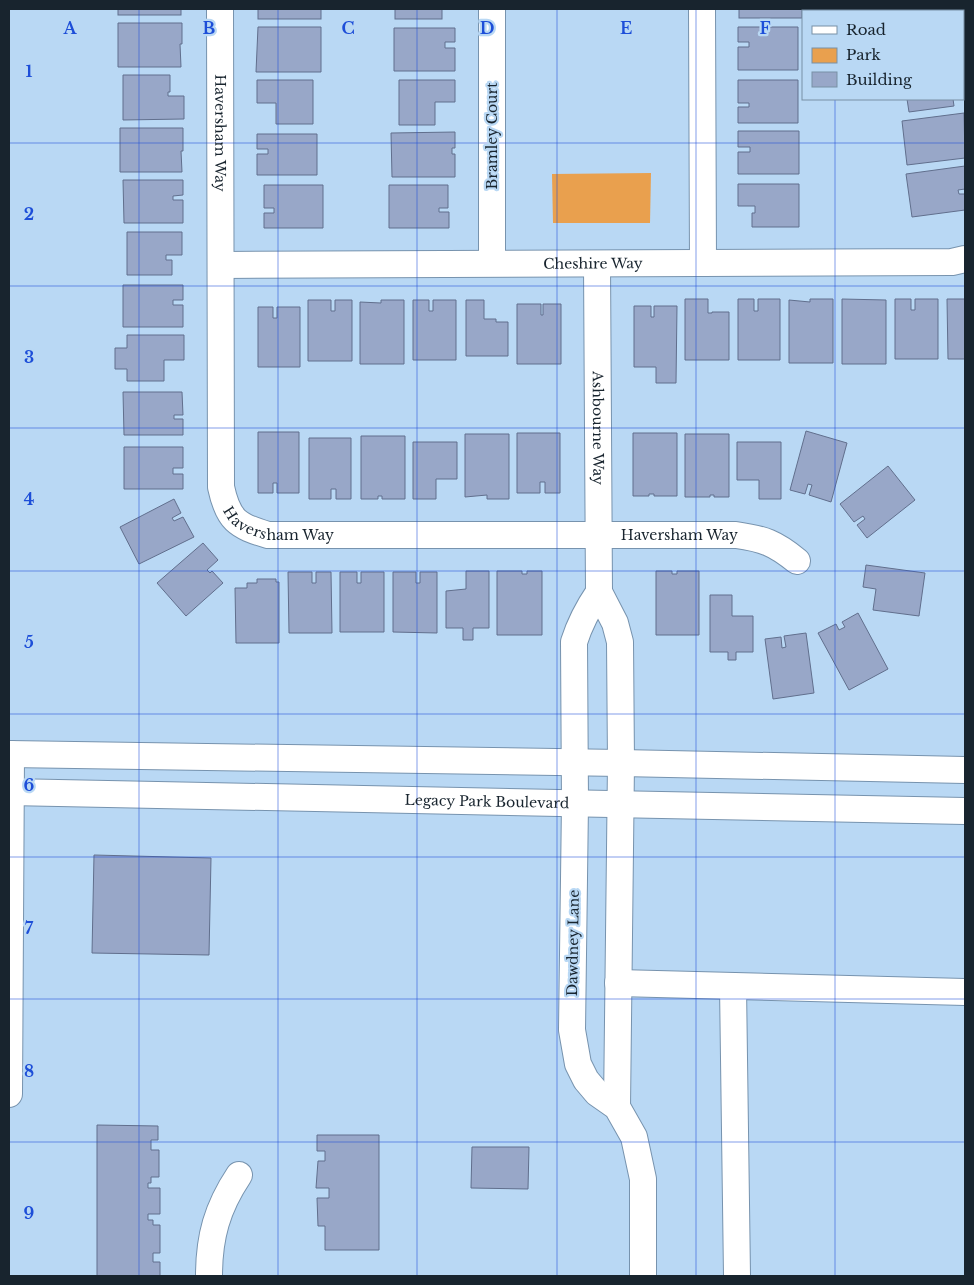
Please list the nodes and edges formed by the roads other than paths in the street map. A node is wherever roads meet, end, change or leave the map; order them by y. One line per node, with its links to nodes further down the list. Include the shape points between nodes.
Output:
1 (220, 9): 8 (street, Haversham Way)
2 (492, 9): 6 (street, Bramley Court)
3 (702, 9): 5 (street)
4 (965, 259): 5 (street, Cheshire Way, via 952,262)
5 (703, 262): 7 (street, Cheshire Way)
6 (492, 263): 7 (street, Cheshire Way); 8 (street, Cheshire Way)
7 (596, 264): 9 (street, Ashbourne Way)
8 (222, 265): 9 (street, Haversham Way, via 221,488 225,506 235,521 249,530 268,535)
9 (599, 535): 10 (street, Haversham Way, via 736,535 773,543); 11 (street, Ashbourne Way)
10 (797, 561)
11 (599, 592): 13 (street, via 588,607 574,642); 14 (street, Ashbourne Way, via 615,623 620,642)
12 (10, 754): 13 (street); 16 (street)
13 (575, 762): 14 (street); 17 (street, Dawdney Lane)
14 (621, 763): 15 (street); 18 (street, Ashbourne Way)
15 (965, 770)
16 (10, 792): 17 (street, Legacy Park Boulevard); 23 (street)
17 (575, 803): 18 (street, Legacy Park Boulevard); 24 (street, Dawdney Lane, via 574,1046 586,1080)
18 (621, 803): 19 (street, Legacy Park Boulevard); 20 (street)
19 (965, 811)
20 (618, 983): 21 (street); 24 (street)
21 (733, 986): 22 (street); 28 (street)
22 (965, 992)
23 (9, 1094)
24 (617, 1108): 27 (street, Dawdney Lane, via 634,1137 643,1179)
25 (239, 1175): 26 (street, via 228,1192 212,1234)
26 (209, 1276)
27 (643, 1276)
28 (737, 1276)

